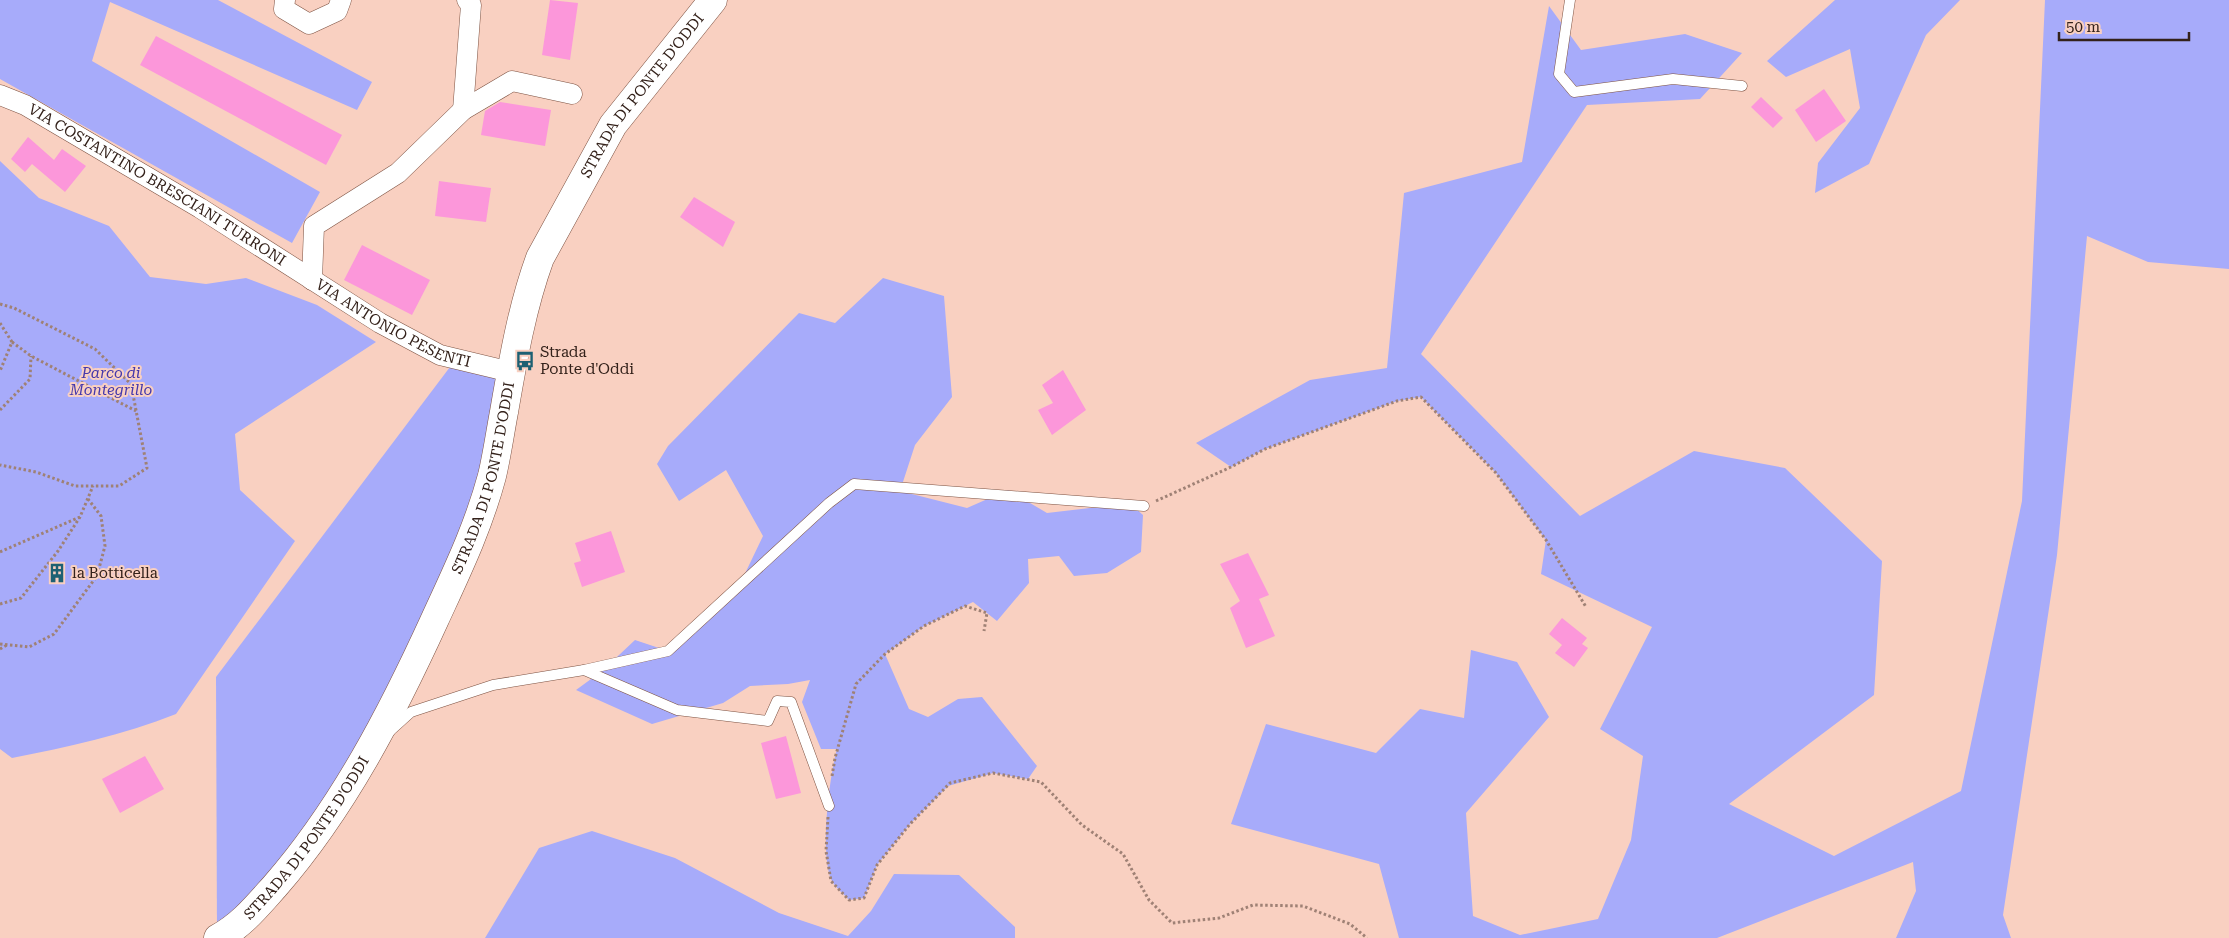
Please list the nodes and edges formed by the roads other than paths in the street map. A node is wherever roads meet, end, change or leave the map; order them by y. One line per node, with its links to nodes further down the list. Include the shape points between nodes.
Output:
1 (285, 0): 2 (street, via 284,9 309,24 337,11)
2 (341, 0)
3 (468, 0): 9 (street, via 471,5)
4 (712, 0): 11 (street, STRADA DI PONTE D'ODDI, via 613,124 540,258)
5 (1570, 0): 6 (lane, via 1559,74 1574,92 1674,79)
6 (1742, 86)
7 (572, 94): 9 (street, VIA ANTONIO PESENTI, via 512,81)
8 (0, 95): 10 (street, VIA COSTANTINO BRESCIANI TURRONI, via 25,105 183,198)
9 (464, 110): 10 (street, VIA ANTONIO PESENTI, via 398,173 314,226)
10 (312, 280): 11 (street, VIA ANTONIO PESENTI, via 380,323 440,355)
11 (511, 372): 14 (street, STRADA DI PONTE D'ODDI, via 492,474 477,529)
12 (1144, 506): 13 (lane, via 854,484 829,503 668,651)
13 (584, 670): 14 (lane, via 492,685 411,712); 15 (lane, via 678,710 768,722 777,701 791,702)
14 (372, 747): 16 (street, STRADA DI PONTE D'ODDI, via 288,871 246,920)
15 (829, 806)
16 (218, 938)

